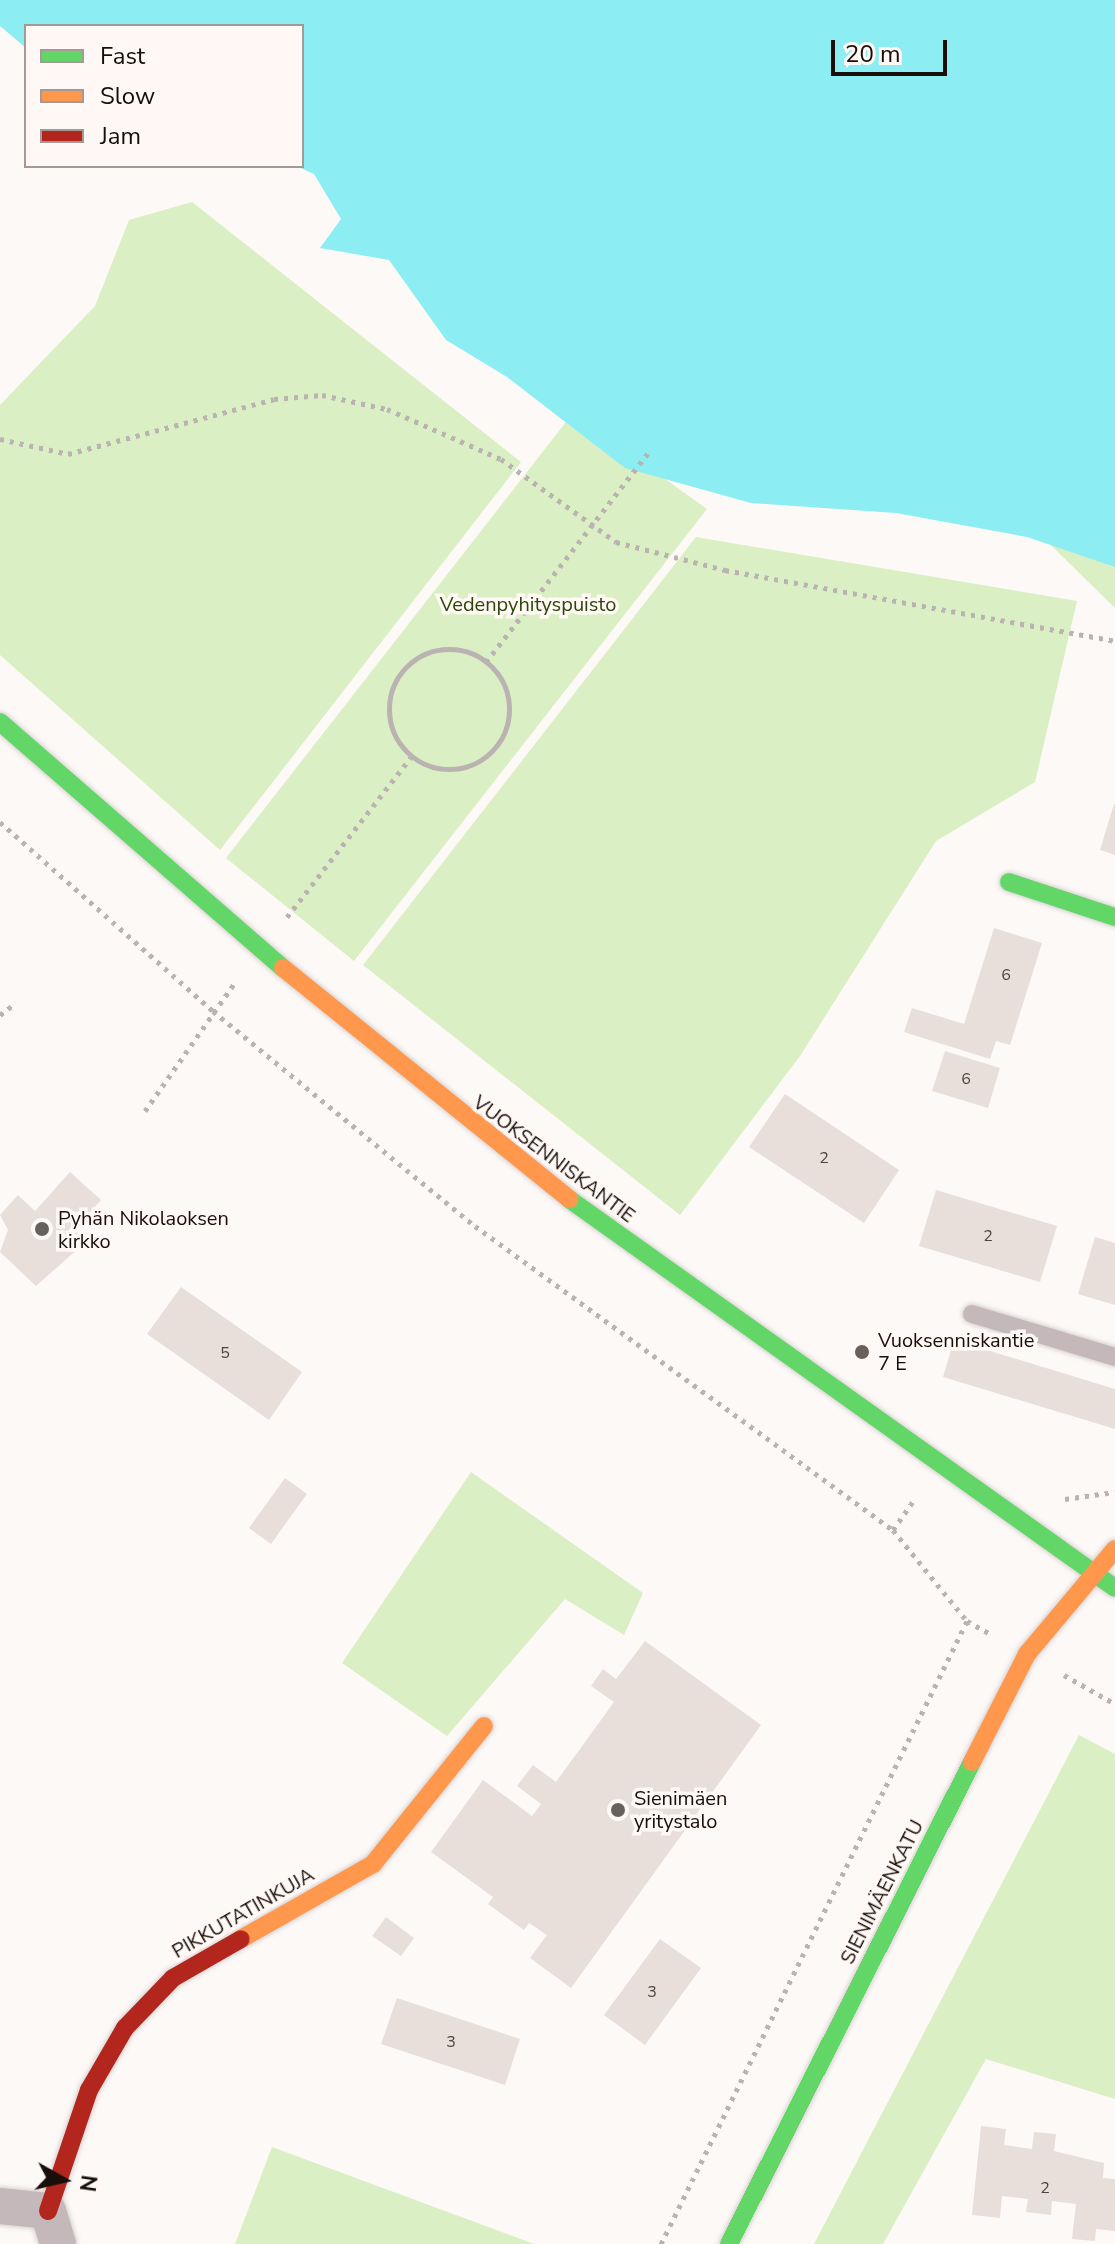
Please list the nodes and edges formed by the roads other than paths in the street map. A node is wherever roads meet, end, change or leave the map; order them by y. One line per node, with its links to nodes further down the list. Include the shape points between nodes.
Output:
1 (0, 722): 7 (street, VUOKSENNISKANTIE, via 126,837 457,1113 667,1274)
2 (1009, 882): 3 (street)
3 (1115, 917)
4 (972, 1314): 5 (lane)
5 (1115, 1357)
6 (1115, 1549): 7 (street, SIENIMÄENKATU)
7 (1095, 1574): 8 (street, VUOKSENNISKANTIE); 12 (street, SIENIMÄENKATU, via 1027,1654)
8 (1115, 1588)
9 (484, 1726): 11 (street, PIKKUTATINKUJA, via 373,1864 173,1978 125,2028 89,2090)
10 (0, 2206): 11 (street)
11 (53, 2228)
12 (729, 2244)

